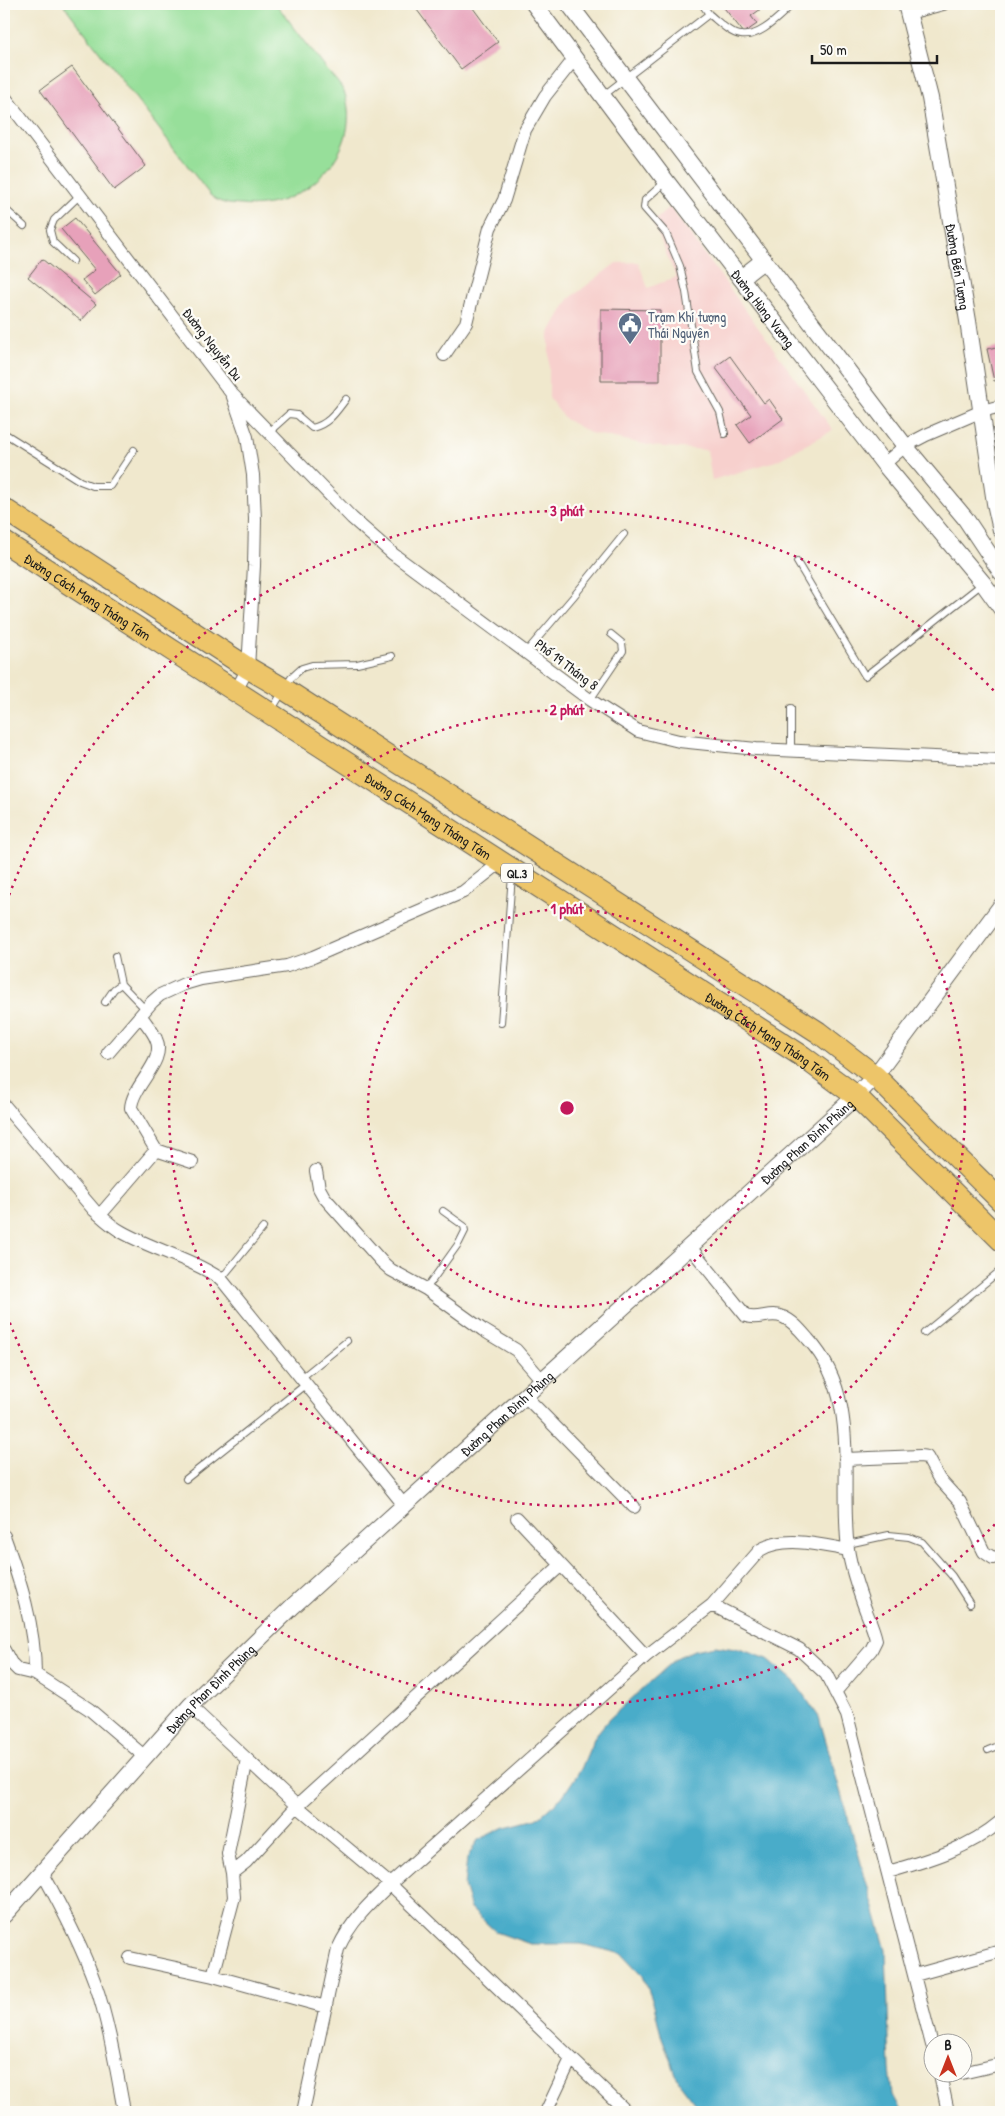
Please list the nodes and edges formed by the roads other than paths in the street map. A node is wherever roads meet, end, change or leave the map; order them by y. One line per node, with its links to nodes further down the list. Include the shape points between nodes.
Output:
1 (534, 4): 8 (street, Đường Hùng Vương)
2 (568, 4): 9 (street)
3 (702, 4): 7 (lane)
4 (793, 4): 7 (lane, via 758,32 749,34 740,35)
5 (943, 4): 6 (street)
6 (908, 8): 23 (street, Đường Bến Tượng, via 930,98)
7 (708, 14): 9 (lane)
8 (575, 58): 11 (street, Đường Hùng Vương); 19 (street, via 545,96 525,130 504,200 490,228 466,323)
9 (626, 78): 11 (lane); 16 (street)
10 (4, 96): 13 (street, Đường Nguyễn Du)
11 (603, 96): 12 (street, Đường Hùng Vương)
12 (666, 181): 18 (street, Đường Hùng Vương); 26 (lane, via 645,200 644,208 666,233 680,266 698,372 720,412)
13 (79, 196): 17 (lane, via 54,220 50,230 53,242); 20 (street, Đường Nguyễn Du)
14 (4, 208): 15 (lane)
15 (24, 226)
16 (764, 260): 18 (street); 27 (street)
17 (73, 261)
18 (741, 278): 29 (street, Đường Hùng Vương)
19 (444, 356)
20 (232, 394): 24 (street, Phố 19 Tháng 8); 41 (street, Đường Nguyễn Du, via 247,437 253,474 254,566)
21 (346, 399): 24 (lane, via 320,426 312,428 297,415 289,414)
22 (1001, 406): 23 (street)
23 (982, 411): 27 (street); 31 (street, Đường Bến Tượng)
24 (269, 432): 39 (street, Phố 19 Tháng 8, via 352,518 393,554)
25 (4, 433): 28 (lane, via 93,486 110,486)
26 (725, 434)
27 (905, 446): 29 (street); 35 (street, via 965,518)
28 (134, 450)
29 (884, 464): 36 (street, Đường Hùng Vương)
30 (4, 509): 41 (highway, Đường Cách Mạng Tháng Tám / QL.3)
31 (1001, 530)
32 (624, 534): 39 (lane)
33 (4, 542): 43 (highway, Đường Cách Mạng Tháng Tám / QL.3)
34 (797, 562): 36 (lane, via 865,676)
35 (1001, 572)
36 (983, 583): 37 (street, Đường Hùng Vương)
37 (1001, 608)
38 (611, 634): 44 (lane, via 622,643 624,651)
39 (526, 652): 44 (street, Phố 19 Tháng 8)
40 (392, 656): 42 (lane, via 357,664 302,668)
41 (248, 668): 42 (highway, Đường Cách Mạng Tháng Tám / QL.3); 43 (street, Đường Nguyễn Du)
42 (284, 689): 46 (lane); 57 (highway, Đường Cách Mạng Tháng Tám / QL.3, via 818,1032)
43 (236, 691): 46 (highway, Đường Cách Mạng Tháng Tám / QL.3)
44 (590, 700): 47 (street, Phố 19 Tháng 8, via 638,731 679,741)
45 (791, 708): 47 (lane)
46 (269, 714): 49 (highway, Đường Cách Mạng Tháng Tám / QL.3)
47 (791, 749): 48 (street, Phố 19 Tháng 8)
48 (1001, 760)
49 (506, 866): 54 (street, via 463,892 386,927 287,966 184,984 160,995); 55 (lane); 58 (highway, Đường Cách Mạng Tháng Tám / QL.3, via 802,1056)
50 (1001, 906): 57 (street, Đường Phan Đình Phùng)
51 (115, 956): 52 (lane)
52 (121, 984): 53 (lane); 54 (lane)
53 (105, 1002)
54 (143, 1013): 56 (street); 60 (street, via 157,1040 159,1052 138,1088 132,1108)
55 (501, 1024)
56 (108, 1053)
57 (875, 1076): 58 (street, Đường Phan Đình Phùng); 63 (highway, Đường Cách Mạng Tháng Tám / QL.3)
58 (856, 1096): 67 (highway, Đường Cách Mạng Tháng Tám / QL.3); 68 (street, Đường Phan Đình Phùng)
59 (6, 1112): 65 (street)
60 (156, 1150): 61 (street); 65 (street)
61 (192, 1162)
62 (316, 1171): 71 (street, via 324,1196 364,1243 391,1270)
63 (1001, 1201)
64 (443, 1211): 71 (lane, via 466,1231)
65 (100, 1215): 70 (street, via 124,1233 190,1261)
66 (263, 1228): 70 (lane)
67 (1001, 1240)
68 (690, 1247): 74 (street, Đường Phan Đình Phùng); 77 (street, via 746,1316 783,1317 795,1324 816,1348 830,1369 837,1389 843,1414)
69 (1001, 1270): 72 (lane)
70 (221, 1280): 75 (street)
71 (426, 1289): 74 (street, via 516,1350)
72 (924, 1334)
73 (347, 1341): 75 (lane)
74 (542, 1380): 76 (street, Đường Phan Đình Phùng)
75 (302, 1382): 78 (lane); 79 (street)
76 (524, 1395): 79 (street, Đường Phan Đình Phùng); 80 (street)
77 (845, 1459): 83 (street); 84 (street, via 927,1458 939,1479 960,1502 984,1552 993,1558)
78 (186, 1479)
79 (404, 1505): 93 (street, Đường Phan Đình Phùng)
80 (634, 1507)
81 (517, 1518): 85 (street)
82 (4, 1536): 91 (street, via 28,1615)
83 (848, 1547): 86 (lane, via 889,1536 909,1537 922,1542 952,1576); 87 (street, via 779,1542 767,1546); 92 (street, via 876,1640)
84 (1001, 1556)
85 (560, 1566): 89 (street); 98 (street)
86 (970, 1604)
87 (712, 1605): 89 (street); 92 (street, via 799,1649 826,1674)
88 (4, 1650): 90 (street)
89 (646, 1656): 103 (street)
90 (7, 1665): 91 (street)
91 (35, 1674): 96 (street, via 89,1709)
92 (835, 1692): 101 (street, via 847,1715)
93 (190, 1706): 96 (street, Đường Phan Đình Phùng); 97 (street)
94 (1001, 1745): 95 (lane)
95 (988, 1750)
96 (144, 1756): 100 (street, Đường Phan Đình Phùng)
97 (247, 1759): 98 (street); 102 (street, via 228,1854)
98 (297, 1806): 102 (street); 103 (street)
99 (1001, 1821): 101 (street, via 952,1852)
100 (42, 1872): 104 (street, Đường Phan Đình Phùng); 115 (street, via 75,1932 96,1984)
101 (888, 1872): 107 (street)
102 (232, 1873): 108 (street, via 234,1897)
103 (390, 1884): 109 (street, via 344,1934); 111 (street)
104 (4, 1915)
105 (1001, 1951): 107 (street)
106 (130, 1958): 108 (street)
107 (915, 1975): 110 (street)
108 (213, 1976): 109 (street)
109 (326, 2007): 116 (street)
110 (929, 2034)
111 (571, 2059): 117 (street); 118 (street)
112 (1001, 2064): 113 (street)
113 (972, 2071)
114 (942, 2084): 119 (street)
115 (124, 2110)
116 (303, 2112)
117 (546, 2112)
118 (627, 2112)
119 (948, 2112)

